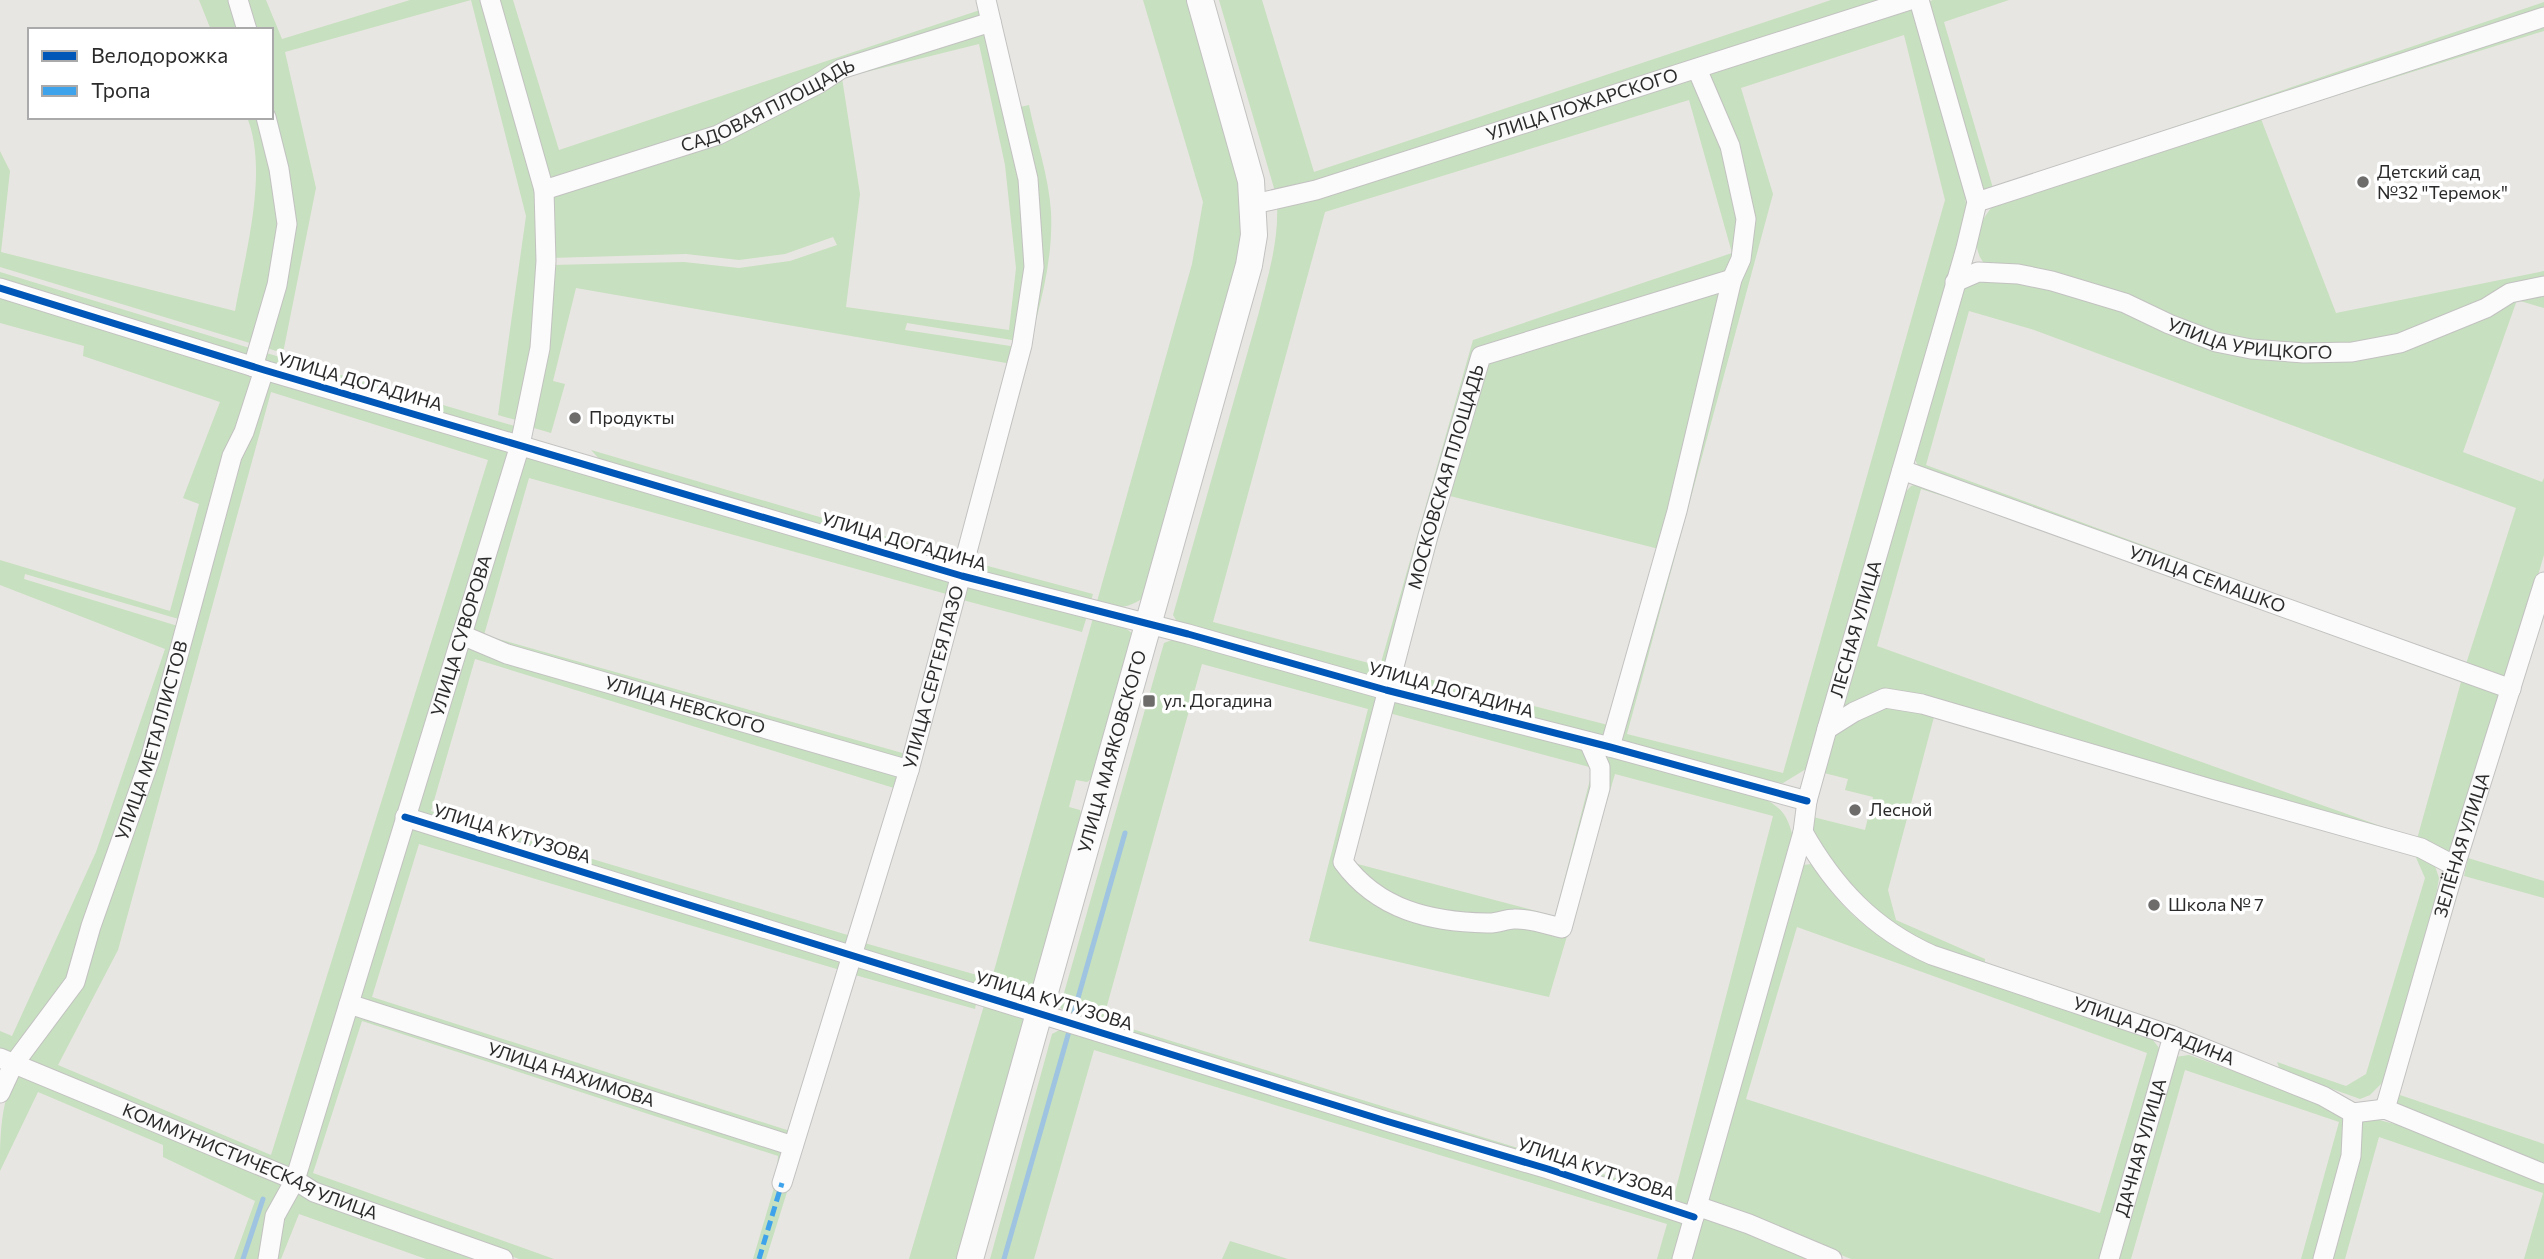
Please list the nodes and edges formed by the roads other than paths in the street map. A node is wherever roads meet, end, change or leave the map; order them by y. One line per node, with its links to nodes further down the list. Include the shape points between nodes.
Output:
1 (238, 0): 9 (street)
2 (489, 0): 12 (street, УЛИЦА СУВОРОВА)
3 (986, 0): 8 (street, УЛИЦА СЕРГЕЯ ЛАЗО)
4 (1200, 0): 14 (main road, УЛИЦА МАЯКОВСКОГО, via 1245,155)
5 (1910, 0): 10 (street, УЛИЦА ПОЖАРСКОГО)
6 (1919, 0): 13 (street, ЛЕСНАЯ УЛИЦА)
7 (2544, 18): 13 (street)
8 (990, 22): 12 (street, САДОВАЯ ПЛОЩАДЬ, via 841,69 718,135); 24 (street, УЛИЦА СЕРГЕЯ ЛАЗО, via 1028,179 1034,267 1015,377)
9 (246, 28)
10 (1697, 69): 14 (street, УЛИЦА ПОЖАРСКОГО, via 1316,190); 17 (street, via 1730,146 1746,219 1741,259)
11 (266, 119): 21 (street, УЛИЦА МЕТАЛЛИСТОВ, via 288,223)
12 (544, 190): 22 (street, УЛИЦА СУВОРОВА, via 546,261 540,348)
13 (1977, 202): 15 (street, ЛЕСНАЯ УЛИЦА)
14 (1254, 204): 26 (main road, УЛИЦА МАЯКОВСКОГО, via 1249,265)
15 (1966, 248): 16 (street); 18 (street, ЛЕСНАЯ УЛИЦА)
16 (1978, 272): 18 (street, УЛИЦА УРИЦКОГО); 19 (street, УЛИЦА УРИЦКОГО, via 2052,281 2124,303 2216,342 2304,353 2352,352 2400,343 2486,308 2510,293)
17 (1731, 279): 29 (street, МОСКОВСКАЯ ПЛОЩАДЬ, via 1481,356); 32 (street, via 1677,511)
18 (1955, 282): 23 (street, ЛЕСНАЯ УЛИЦА)
19 (2544, 286)
20 (0, 288): 21 (street, УЛИЦА ДОГАДИНА)
21 (258, 369): 22 (street, УЛИЦА ДОГАДИНА); 42 (street, УЛИЦА МЕТАЛЛИСТОВ, via 151,756 75,982)
22 (520, 445): 24 (street, УЛИЦА ДОГАДИНА); 27 (street, УЛИЦА СУВОРОВА)
23 (1902, 470): 28 (street, УЛИЦА СЕМАШКО); 30 (street, ЛЕСНАЯ УЛИЦА)
24 (962, 576): 26 (street, УЛИЦА ДОГАДИНА); 33 (street, УЛИЦА СЕРГЕЯ ЛАЗО)
25 (2544, 582): 28 (street, ЗЕЛЁНАЯ УЛИЦА)
26 (1149, 625): 29 (street, УЛИЦА ДОГАДИНА); 40 (main road, УЛИЦА МАЯКОВСКОГО)
27 (463, 635): 33 (street, УЛИЦА НЕВСКОГО, via 507,654); 35 (street, УЛИЦА СУВОРОВА)
28 (2511, 689): 37 (street, ЗЕЛЁНАЯ УЛИЦА)
29 (1386, 690): 31 (street, УЛИЦА ДОГАДИНА); 31 (street, via 1343,862 1357,881 1380,898 1428,918 1490,924 1516,918 1562,928 1600,788 1600,767)
30 (1827, 729): 34 (street, ЛЕСНАЯ УЛИЦА); 37 (street, via 1885,698 1922,704 2421,848)
31 (1589, 742): 32 (street, УЛИЦА ДОГАДИНА)
32 (1611, 747): 34 (street, УЛИЦА ДОГАДИНА)
33 (909, 770): 38 (street, УЛИЦА СЕРГЕЯ ЛАЗО)
34 (1807, 801): 36 (street, ЛЕСНАЯ УЛИЦА)
35 (405, 817): 38 (street, УЛИЦА КУТУЗОВА); 39 (street, УЛИЦА СУВОРОВА)
36 (1803, 832): 41 (street, УЛИЦА ДОГАДИНА, via 1847,896 1880,926 1913,947); 50 (street, ЛЕСНАЯ УЛИЦА)
37 (2455, 866): 44 (street, ЗЕЛЁНАЯ УЛИЦА)
38 (853, 957): 40 (street, УЛИЦА КУТУЗОВА); 46 (street, УЛИЦА СЕРГЕЯ ЛАЗО)
39 (349, 1003): 46 (street, УЛИЦА НАХИМОВА); 48 (street, УЛИЦА СУВОРОВА)
40 (1040, 1013): 50 (street, УЛИЦА КУТУЗОВА); 53 (main road, УЛИЦА МАЯКОВСКОГО)
41 (2174, 1036): 45 (street, УЛИЦА ДОГАДИНА, via 2323,1096); 56 (street, ДАЧНАЯ УЛИЦА)
42 (6, 1061): 43 (street, УЛИЦА МЕТАЛЛИСТОВ); 48 (street, КОММУНИСТИЧЕСКАЯ УЛИЦА)
43 (0, 1093)
44 (2385, 1109): 45 (street); 47 (street)
45 (2353, 1113): 57 (street, via 2351,1156)
46 (793, 1146): 49 (street, УЛИЦА СЕРГЕЯ ЛАЗО)
47 (2544, 1174)
48 (295, 1180): 51 (street, УЛИЦА СУВОРОВА, via 275,1216); 52 (street, КОММУНИСТИЧЕСКАЯ УЛИЦА, via 314,1192)
49 (782, 1183)
50 (1695, 1212): 54 (street, ЛЕСНАЯ УЛИЦА); 55 (street, УЛИЦА КУТУЗОВА, via 1749,1224)
51 (268, 1259)
52 (503, 1259)
53 (970, 1259)
54 (1682, 1259)
55 (1832, 1259)
56 (2109, 1259)
57 (2323, 1259)

